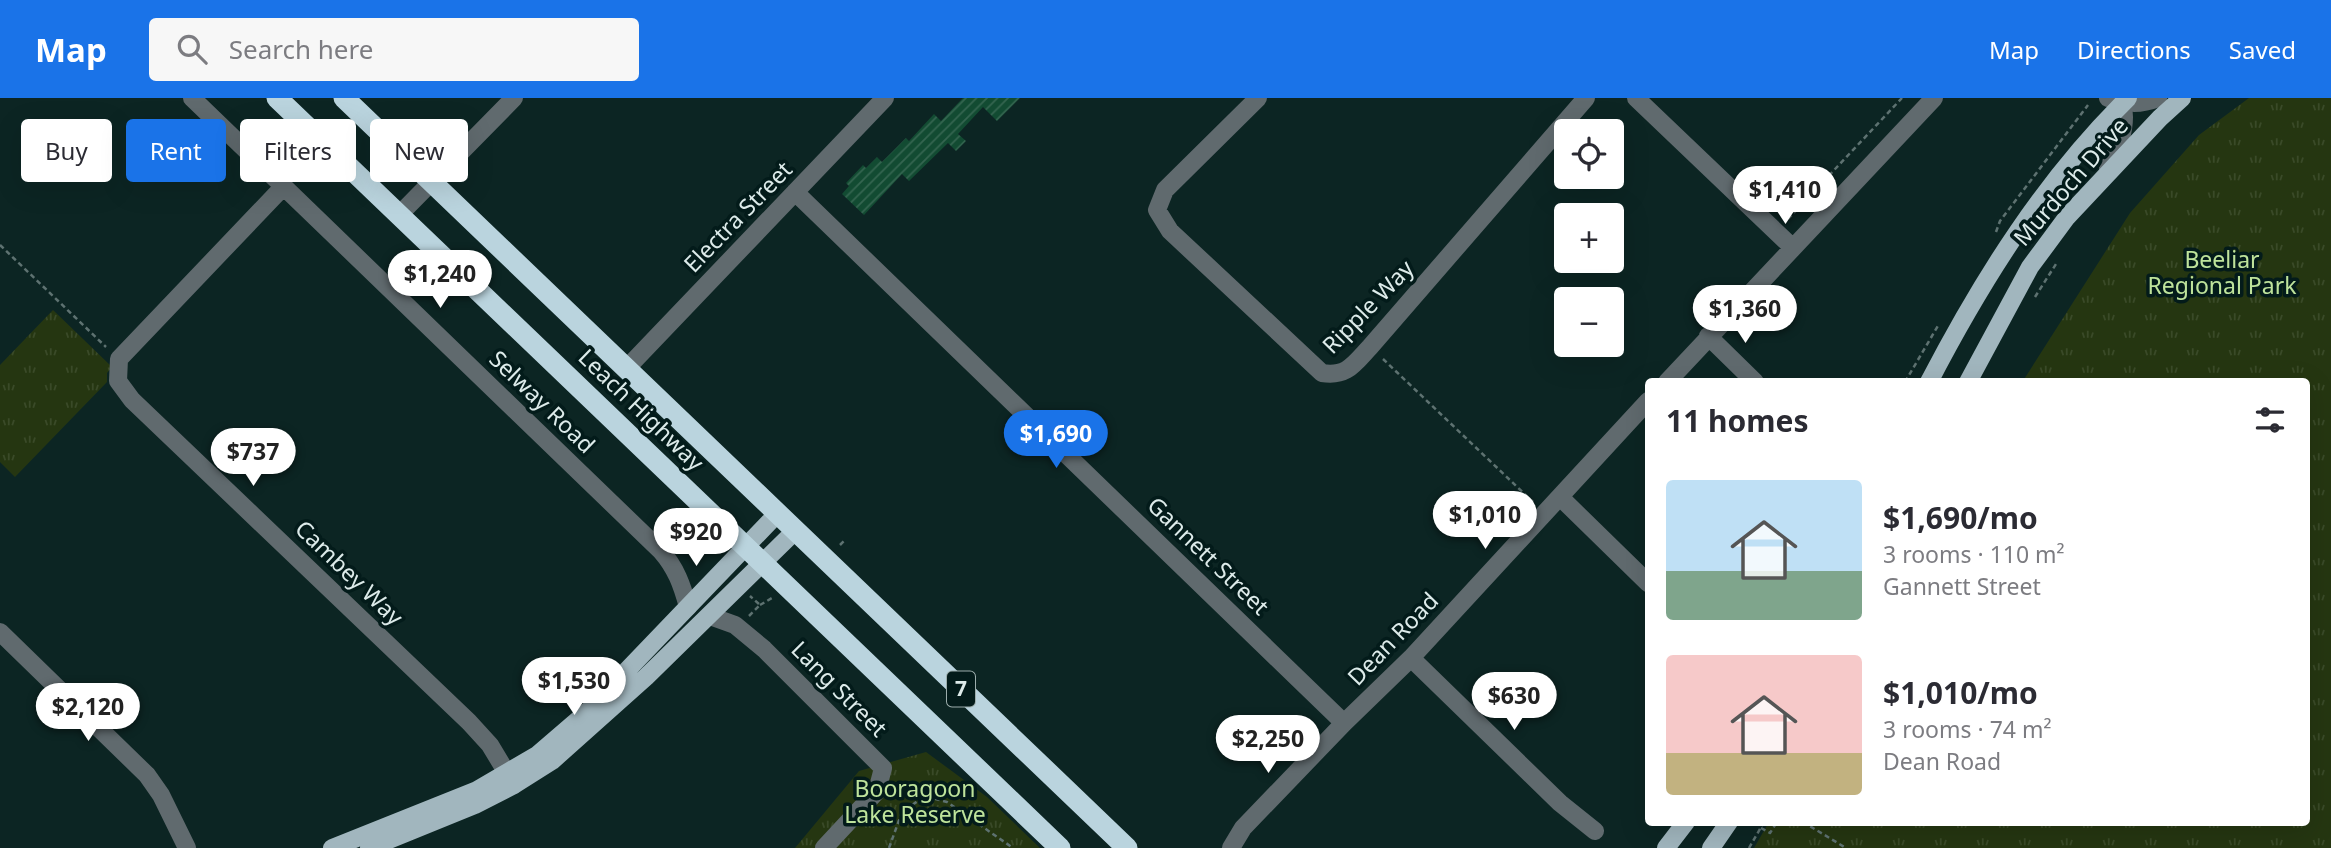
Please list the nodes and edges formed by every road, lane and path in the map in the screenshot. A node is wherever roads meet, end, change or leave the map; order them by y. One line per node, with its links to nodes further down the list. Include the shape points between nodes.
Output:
1 (192, 98): 16 (street, Selway Road)
2 (277, 98): 18 (highway, Leach Highway / 7)
3 (344, 98): 15 (highway, Leach Highway / 7)
4 (514, 98): 15 (street)
5 (885, 98): 17 (street, Electra Street)
6 (1258, 98): 25 (street, Ripple Way, via 1166,190 1157,210 1170,231 1322,373 1337,375 1350,368)
7 (1586, 98): 25 (street, Ripple Way)
8 (1636, 98): 21 (street)
9 (1902, 98): 19 (path)
10 (1934, 98): 21 (street)
11 (2158, 98): 13 (street, via 2142,104)
12 (2182, 98): 14 (main road, Murdoch Drive)
13 (2120, 99): 14 (street, via 2124,122 2120,148); 30 (main road, Murdoch Drive, via 2031,211)
14 (2100, 181): 31 (main road, Murdoch Drive, via 2030,267)
15 (432, 183): 18 (street); 27 (highway, Leach Highway / 7)
16 (284, 186): 26 (street); 41 (street, Selway Road, via 661,551 675,568)
17 (795, 192): 27 (street, Electra Street); 46 (street, Gannett Street)
18 (399, 215): 37 (highway, Leach Highway / 7)
19 (1784, 223)
20 (0, 245): 26 (path)
21 (1792, 247): 24 (street)
22 (2058, 261): 23 (path)
23 (2030, 304)
24 (1709, 337): 28 (street); 29 (street)
25 (1370, 346): 35 (path)
26 (119, 359): 47 (street, Cambey Way, via 118,381 132,400 469,722 490,745)
27 (626, 369): 34 (highway, Leach Highway / 7)
28 (1671, 378)
29 (1751, 378)
30 (1931, 378)
31 (1970, 378)
32 (1645, 404): 33 (street, Dean Road)
33 (1560, 497): 35 (street, Dean Road); 39 (street)
34 (777, 514): 36 (highway, Leach Highway / 7); 37 (main road)
35 (1545, 514): 45 (street, Dean Road)
36 (794, 531): 38 (main road); 62 (highway, Leach Highway / 7)
37 (746, 547): 38 (highway, Leach Highway / 7); 41 (main road)
38 (763, 563): 42 (main road); 61 (highway, Leach Highway / 7)
39 (1645, 580)
40 (754, 599): 43 (path, via 760,605)
41 (688, 607): 47 (main road, via 587,712)
42 (710, 616): 47 (main road, via 579,739 552,761); 58 (street, Lang Street, via 729,621 764,649 883,768 877,791)
43 (741, 623)
44 (0, 632): 55 (street, via 147,775)
45 (1411, 658): 46 (street, Dean Road); 53 (street, via 1560,803)
46 (1344, 723): 63 (street, Dean Road, via 1243,828)
47 (511, 780): 54 (main road, via 477,790)
48 (1683, 826): 64 (main road)
49 (1726, 826): 65 (main road)
50 (1774, 826): 52 (path, via 1770,833)
51 (1810, 826): 67 (path)
52 (1761, 828): 66 (path)
53 (1595, 831)
54 (387, 839): 56 (main road); 57 (main road)
55 (187, 848)
56 (332, 848)
57 (369, 848)
58 (824, 848)
59 (889, 848): 60 (path, via 902,812 925,796 947,802)
60 (1013, 848)
61 (1060, 848)
62 (1127, 848)
63 (1231, 848)
64 (1667, 848)
65 (1711, 848)
66 (1749, 848)
67 (1846, 848)

